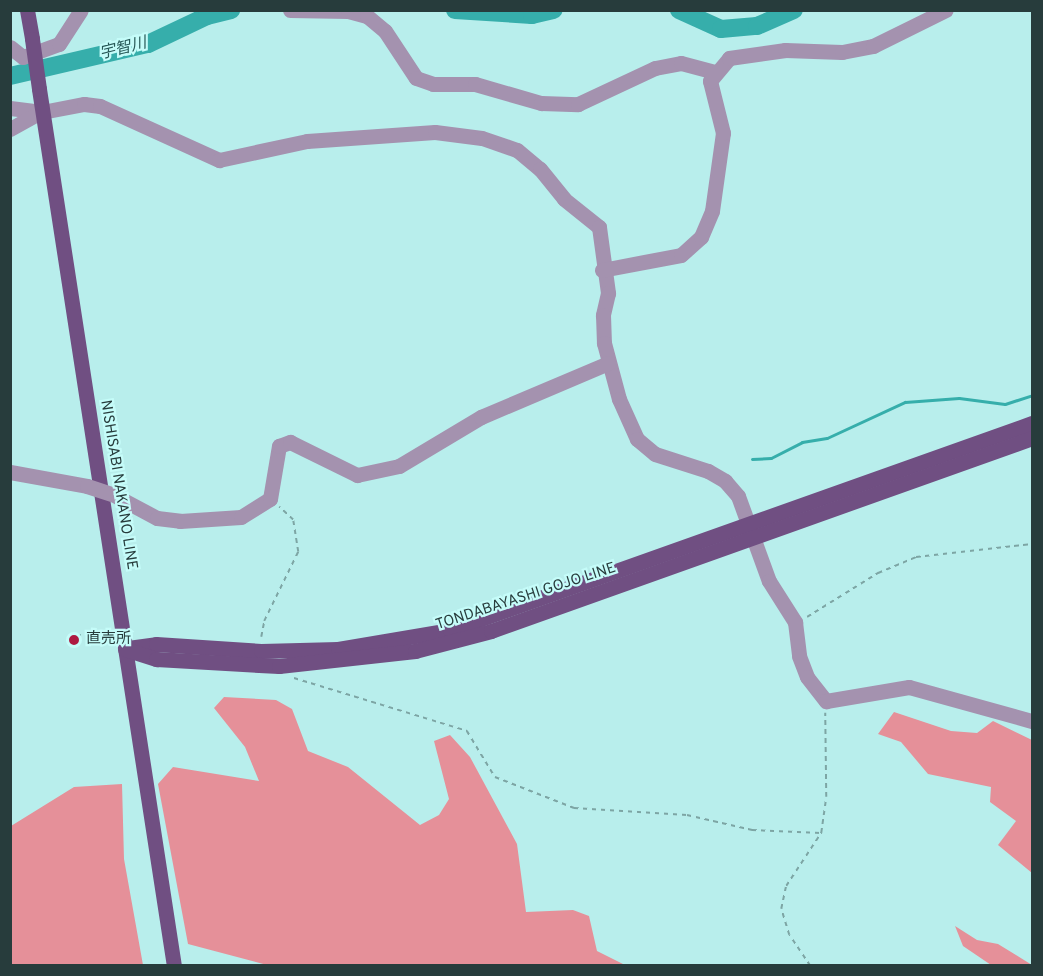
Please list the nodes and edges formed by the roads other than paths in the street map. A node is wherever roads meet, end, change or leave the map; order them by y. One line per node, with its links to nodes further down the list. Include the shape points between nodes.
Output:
1 (27, 10): 8 (main road, NISHISABI NAKANO LINE, bridge)
2 (81, 10): 5 (street, via 59,44 23,57)
3 (290, 10): 6 (street, via 348,11 367,16 385,31 416,78 433,84 476,84 541,103 578,104 655,68 681,63)
4 (946, 10): 6 (street, via 873,46 842,52 785,50 729,58)
5 (10, 47)
6 (714, 72): 10 (street, via 710,81 723,133 712,211 701,237 681,255)
7 (10, 108): 8 (street)
8 (42, 112): 9 (street); 10 (street, via 84,104 100,106 219,160 307,141 376,134 435,132 482,138 517,150 540,169 564,199 592,217 599,227); 16 (main road, NISHISABI NAKANO LINE)
9 (10, 129)
10 (603, 270): 11 (street, via 608,293 603,315)
11 (608, 363): 14 (street, bridge, via 481,417 399,466 357,475 290,442 279,446 270,499 241,517 180,521 157,518 112,494 87,486); 15 (street, via 637,439 655,454 708,471 725,481 744,508)
12 (1032, 423): 15 (main road, TONDABAYASHI GOJO LINE)
13 (1032, 438): 15 (main road, TONDABAYASHI GOJO LINE)
14 (10, 472)
15 (750, 532): 16 (main road, TONDABAYASHI GOJO LINE, via 450,630 338,649 261,651 156,644); 16 (main road, TONDABAYASHI GOJO LINE, via 453,642 342,662 279,666 156,659); 17 (street, via 769,581 795,622 799,656 807,677 826,701 909,687)
16 (125, 649): 18 (main road, NISHISABI NAKANO LINE)
17 (1032, 722)
18 (174, 966)

